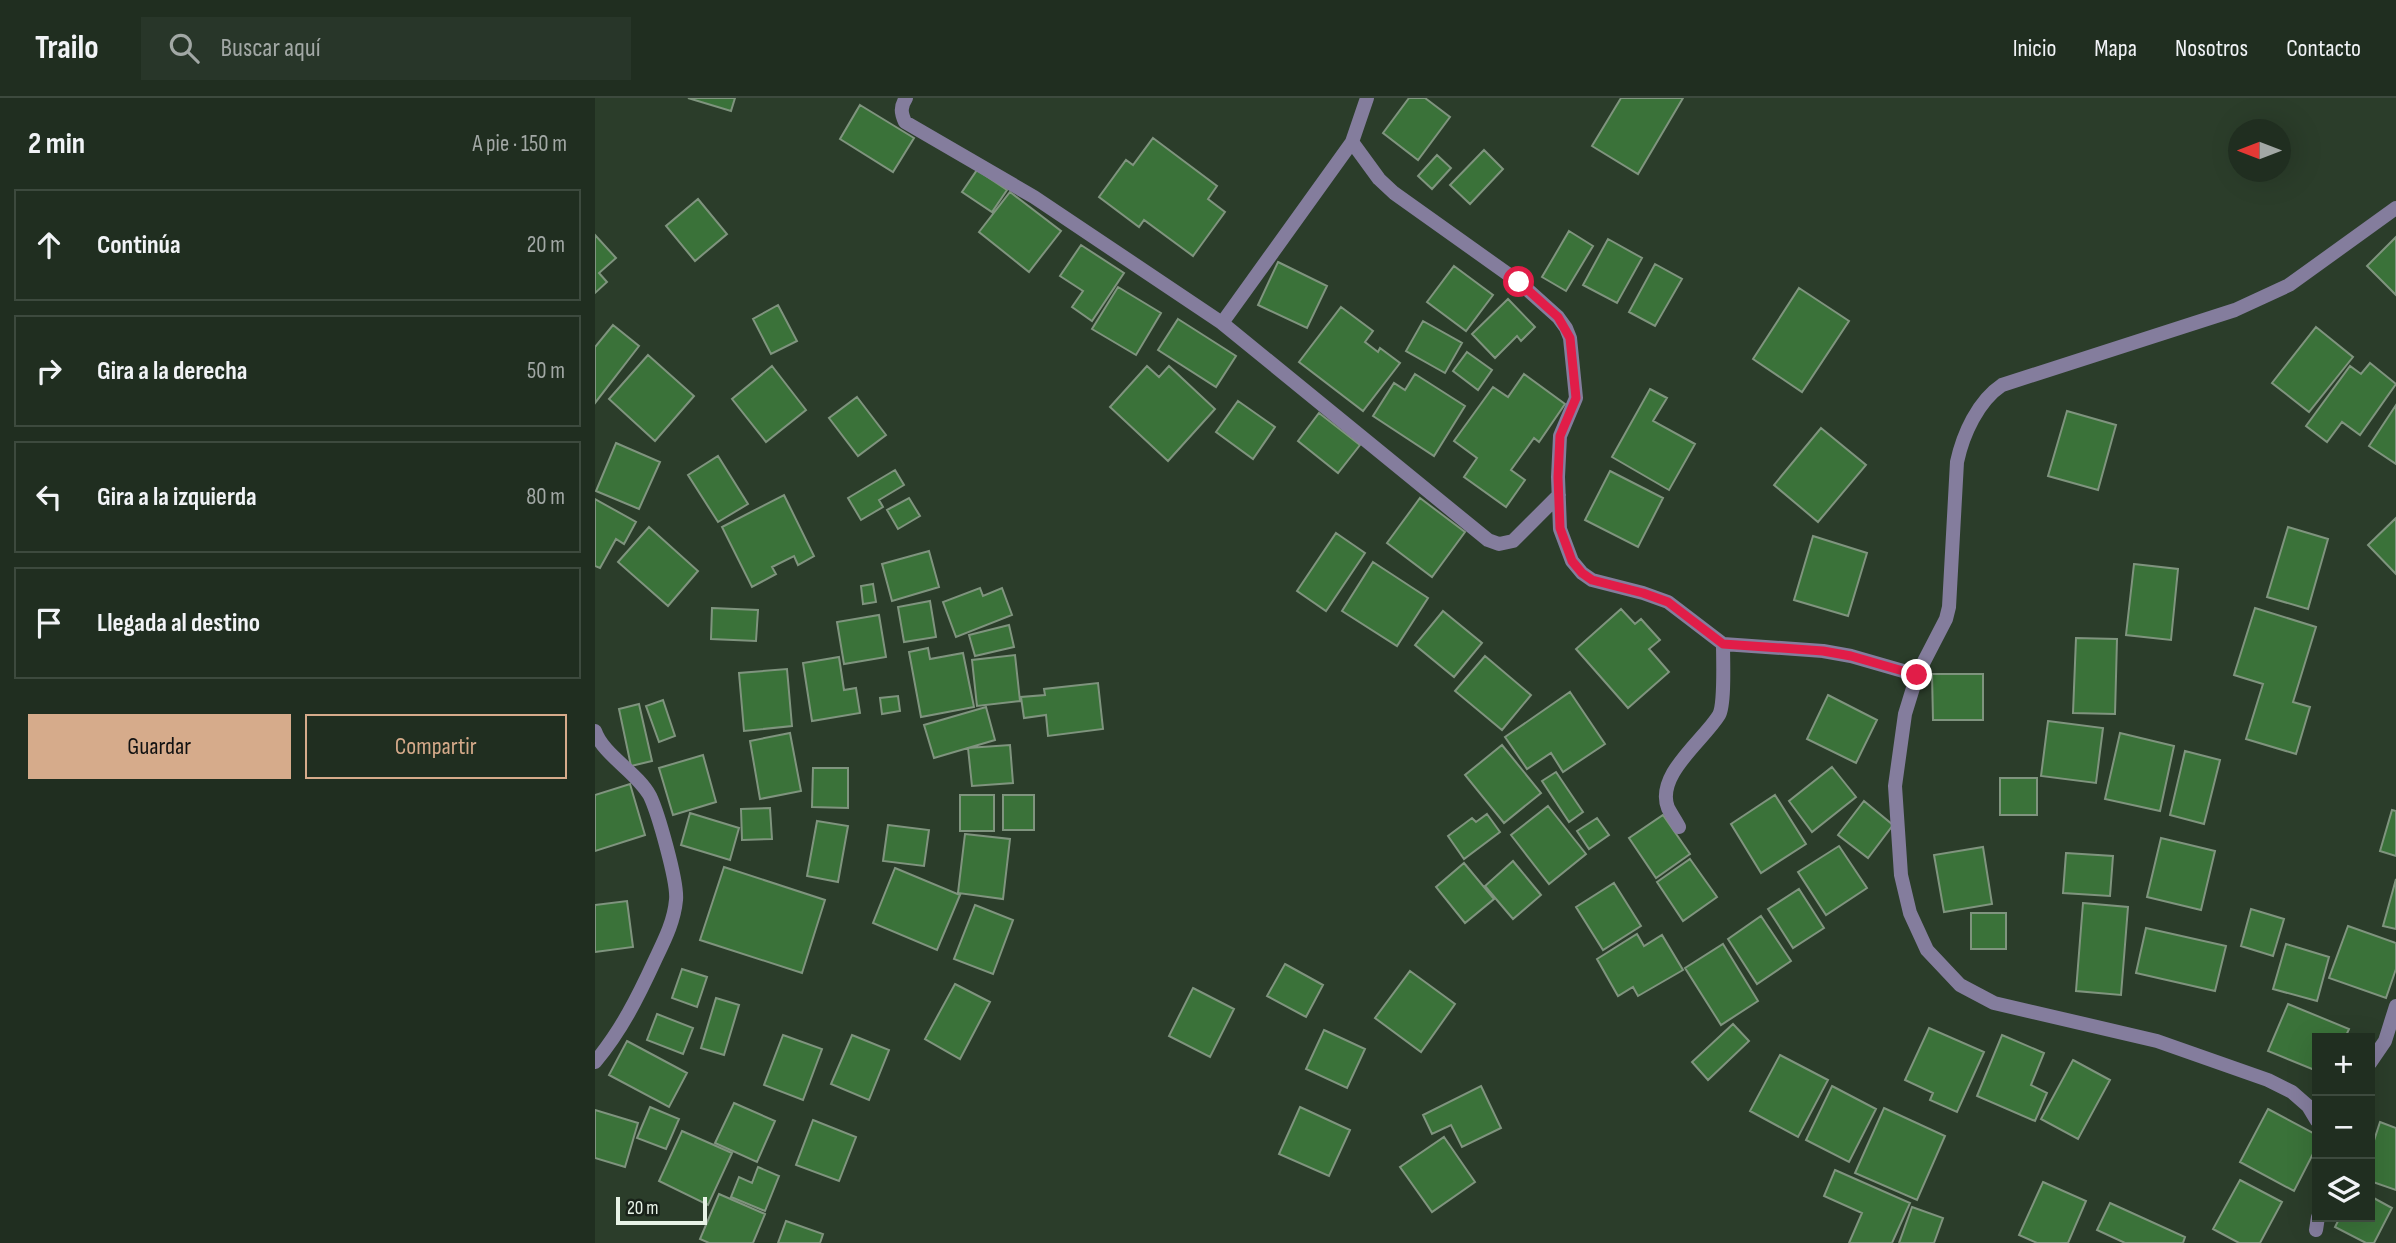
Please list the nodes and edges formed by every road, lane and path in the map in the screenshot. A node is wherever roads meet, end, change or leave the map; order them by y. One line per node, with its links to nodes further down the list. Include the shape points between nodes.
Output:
1 (906, 98): 5 (street, via 901,114 905,122 1034,197)
2 (1367, 98): 3 (street)
3 (1352, 142): 5 (street); 6 (street, via 1394,193 1519,282 1566,328 1576,398 1560,436)
4 (2396, 208): 8 (street, via 2289,285 2235,310 2002,384 1991,392 1961,446 1949,607)
5 (1222, 323): 6 (street, via 1488,540 1499,544 1513,541)
6 (1559, 495): 7 (street, via 1564,544 1582,573 1668,602)
7 (1723, 644): 8 (street, via 1823,651); 10 (street, via 1720,714 1669,782 1667,806)
8 (1917, 675): 14 (street, via 1895,786 1901,875 1910,913 1927,950 1961,985 1994,1003 2157,1041 2268,1080 2292,1092)
9 (595, 731): 13 (street, via 598,740 650,796 677,898 669,931 641,990 614,1039)
10 (1679, 827)
11 (2396, 1006): 12 (street)
12 (2375, 1056)
13 (595, 1062)
14 (2312, 1113)

